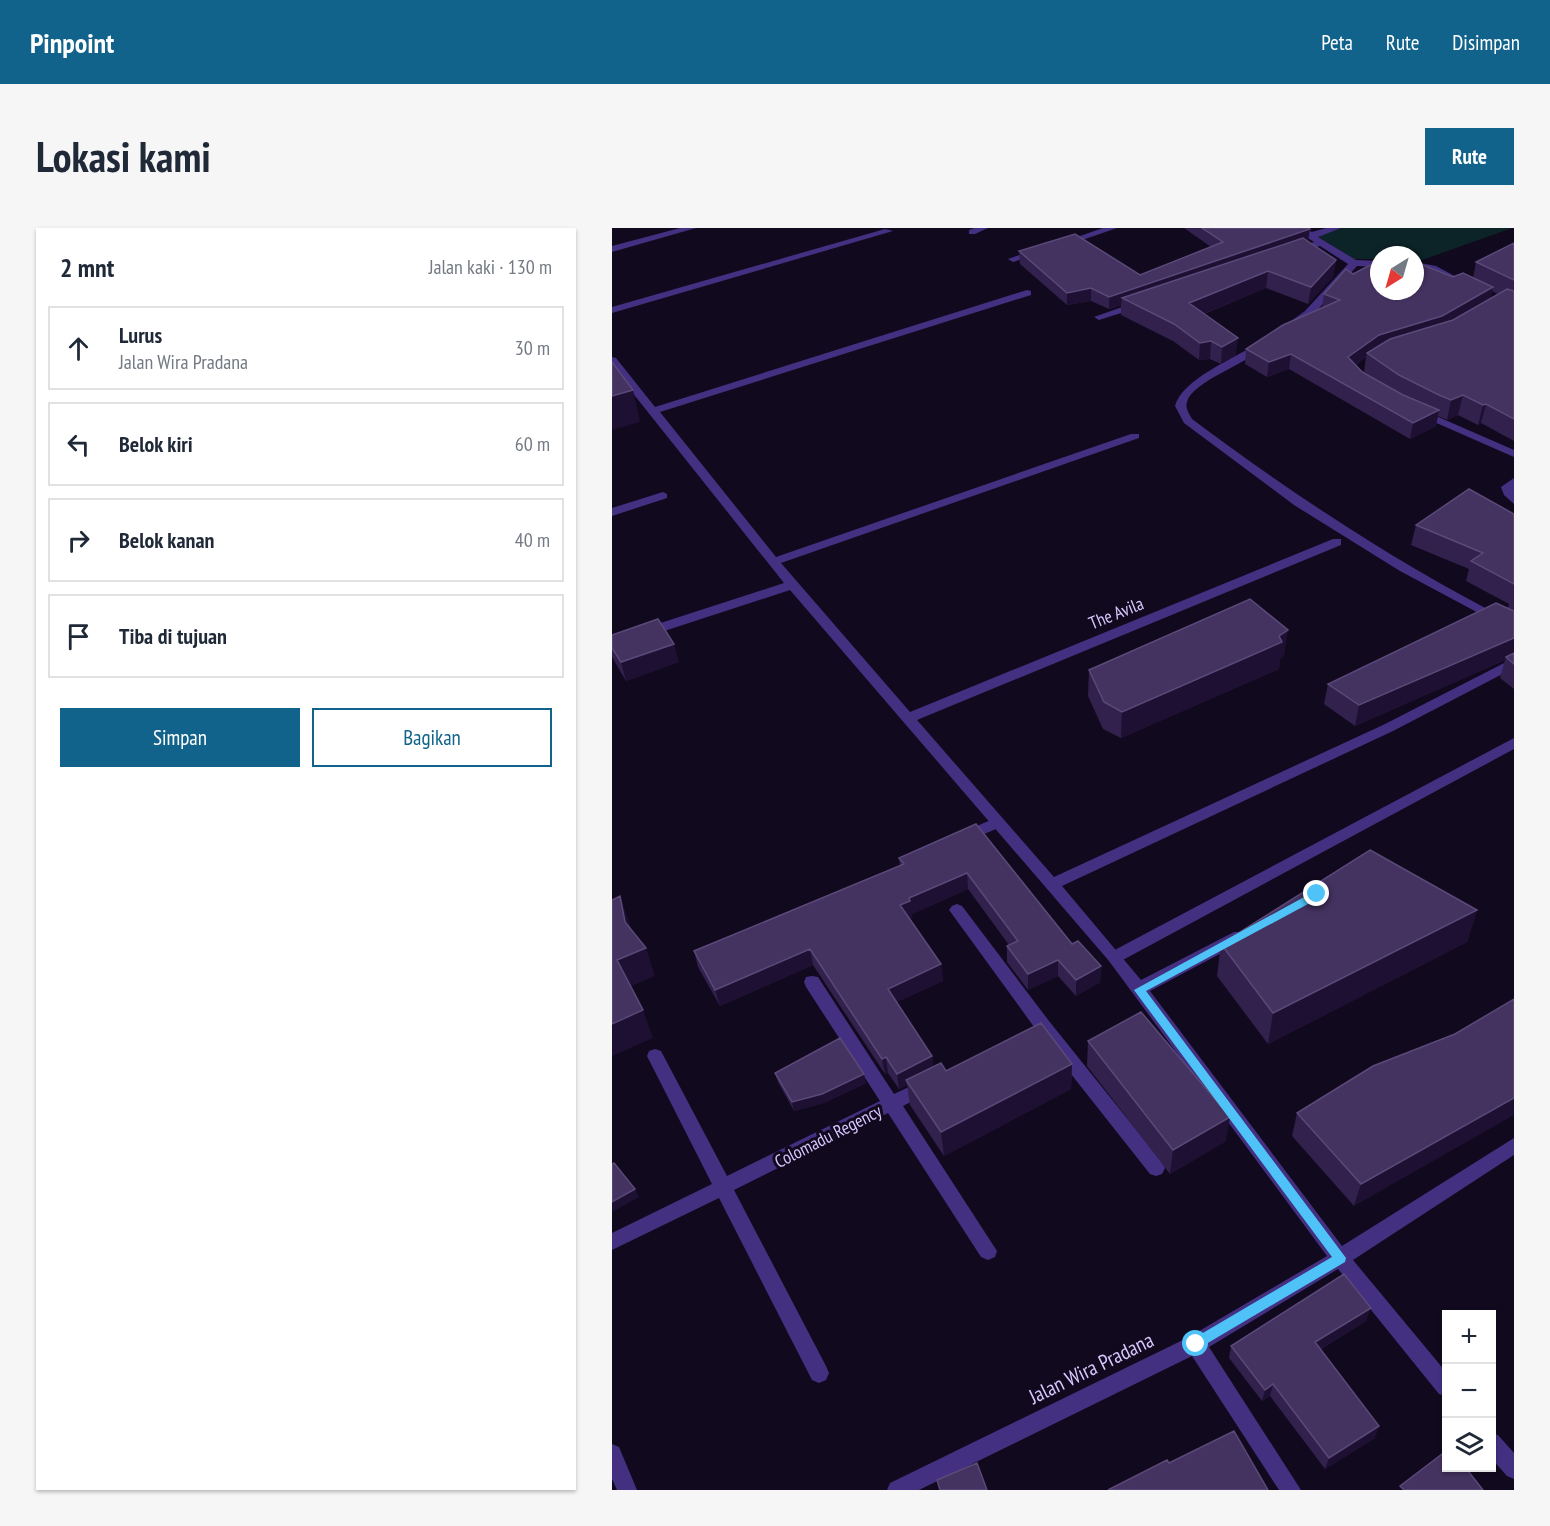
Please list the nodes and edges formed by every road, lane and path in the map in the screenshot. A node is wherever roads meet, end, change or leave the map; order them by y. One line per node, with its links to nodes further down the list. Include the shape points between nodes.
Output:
1 (691, 228): 10 (street)
2 (983, 228): 7 (street)
3 (1112, 228): 12 (street)
4 (1298, 228): 8 (street)
5 (1336, 228): 8 (street)
6 (888, 231): 19 (street)
7 (972, 231)
8 (1310, 236): 9 (street)
9 (1320, 243): 11 (street); 13 (street)
10 (612, 249)
11 (1289, 254)
12 (1013, 259)
13 (1354, 263): 14 (street); 33 (street, via 1310,313 1189,389 1181,409 1188,420 1296,501 1465,603)
14 (1370, 264)
15 (1424, 266): 16 (street)
16 (1464, 284)
17 (1027, 293): 23 (street)
18 (1151, 300): 20 (street)
19 (612, 310)
20 (1099, 317)
21 (612, 360): 23 (street)
22 (1411, 407): 25 (street)
23 (652, 411): 31 (street)
24 (1135, 436): 31 (street)
25 (1514, 454)
26 (1514, 481): 28 (street, via 1507,487)
27 (663, 496): 29 (street)
28 (1514, 500)
29 (612, 512)
30 (1337, 542): 36 (street, The Avila)
31 (773, 562): 32 (street)
32 (792, 585): 34 (street); 36 (street)
33 (1514, 628)
34 (636, 636)
35 (1514, 662): 40 (street, via 1388,728)
36 (908, 718): 38 (street)
37 (1514, 743): 43 (street)
38 (998, 822): 39 (street); 40 (street)
39 (949, 844)
40 (1052, 884): 43 (street)
41 (957, 909): 46 (street)
42 (1254, 928): 45 (street)
43 (1115, 957): 45 (street)
44 (812, 982): 50 (street)
45 (1139, 990): 56 (street)
46 (1043, 1026): 47 (street); 52 (street)
47 (1023, 1037)
48 (655, 1056): 53 (street)
49 (943, 1077): 50 (street, Colomadu Regency)
50 (893, 1103): 53 (street, Colomadu Regency); 55 (street)
51 (1514, 1146): 56 (street, Jalan Wira Pradana)
52 (1156, 1168)
53 (722, 1189): 54 (street, Colomadu Regency); 58 (street)
54 (612, 1242)
55 (988, 1251)
56 (1340, 1258): 57 (street, Jalan Wira Pradana); 59 (street)
57 (1196, 1344): 64 (street, Jalan Wira Pradana); 65 (street)
58 (819, 1373)
59 (1442, 1382)
60 (1496, 1448): 62 (street)
61 (612, 1454): 63 (street)
62 (1514, 1469)
63 (627, 1490)
64 (897, 1490)
65 (1291, 1490)

